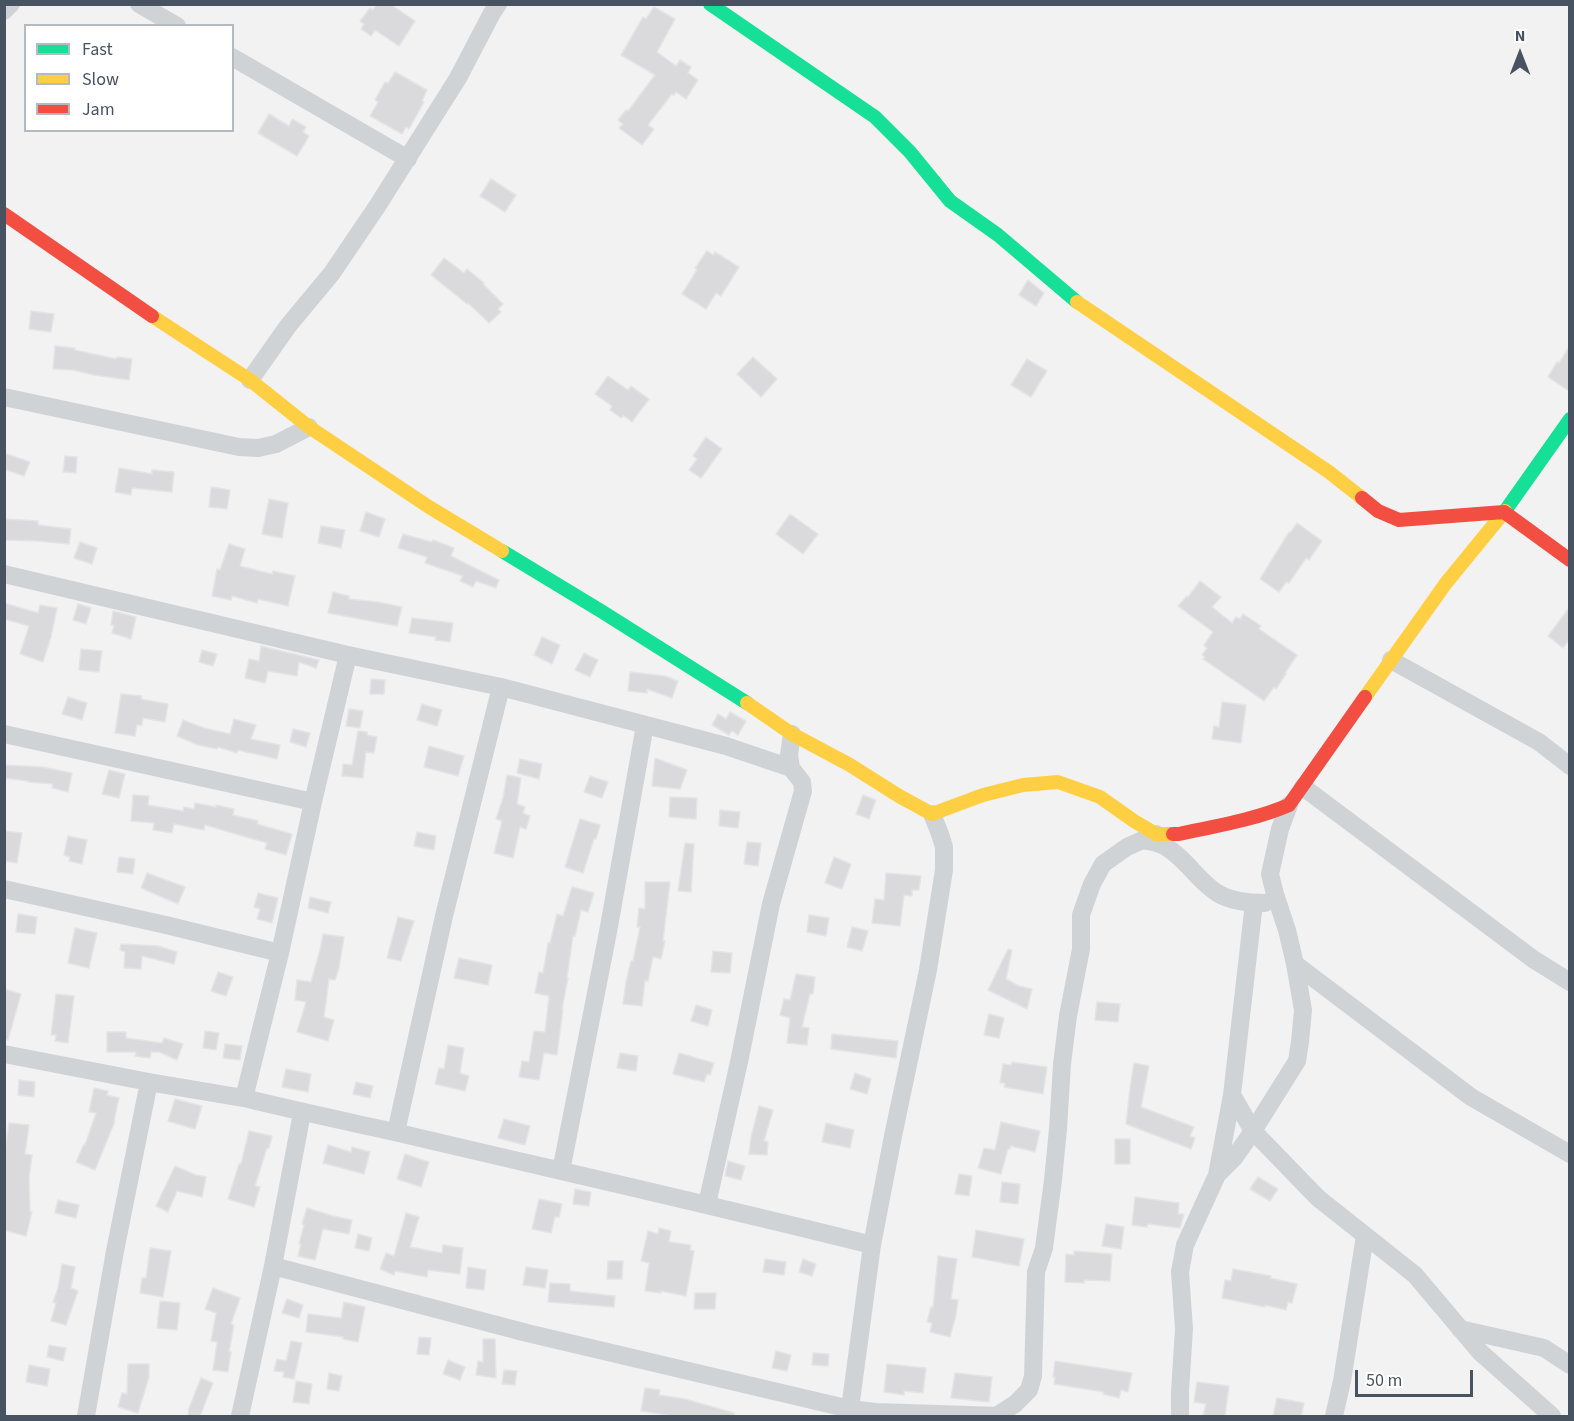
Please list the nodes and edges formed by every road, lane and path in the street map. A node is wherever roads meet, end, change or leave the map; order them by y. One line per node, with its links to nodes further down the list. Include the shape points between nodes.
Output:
1 (11, 4): 5 (street)
2 (139, 4): 6 (street)
3 (710, 4): 14 (street, via 874,117 910,152 950,201 998,235 1075,302 1329,472 1378,511 1399,520)
4 (490, 7): 8 (street, via 458,78)
5 (4, 11)
6 (174, 24)
7 (234, 58): 8 (street)
8 (408, 159): 10 (street, via 332,273)
9 (4, 214): 10 (street)
10 (250, 380): 13 (street)
11 (4, 397): 13 (street, via 239,447 276,444)
12 (1569, 419): 14 (street)
13 (309, 427): 22 (street, via 429,507 601,611)
14 (1503, 512): 15 (street); 18 (street)
15 (1569, 560)
16 (4, 574): 17 (street)
17 (348, 655): 19 (street); 26 (street)
18 (1391, 660): 23 (street, via 1539,742); 25 (street)
19 (501, 687): 20 (street); 42 (street)
20 (645, 725): 24 (street); 44 (street)
21 (4, 734): 26 (street)
22 (792, 734): 24 (street); 28 (street)
23 (1569, 766)
24 (791, 768): 46 (street, via 802,782 803,791 771,904)
25 (1303, 787): 27 (street); 35 (street)
26 (313, 802): 33 (street)
27 (1289, 805): 29 (street, via 1241,821); 32 (street, via 1270,874)
28 (932, 814): 29 (street, via 983,795 1023,785 1058,782 1100,797); 48 (street, via 944,848 944,870 928,970)
29 (1150, 837): 31 (street, via 1166,846 1218,894); 55 (street, via 1103,864 1081,915 1081,950 1062,1064 1053,1180 1044,1248 1036,1272 1032,1376 1029,1390)
30 (4, 890): 33 (street)
31 (1254, 903): 32 (street); 38 (street)
32 (1278, 904): 34 (street)
33 (280, 953): 39 (street)
34 (1295, 964): 41 (street, via 1303,1010 1297,1061); 43 (street, via 1471,1097)
35 (1569, 982)
36 (4, 1054): 37 (street)
37 (149, 1082): 39 (street); 53 (street)
38 (1232, 1095): 41 (street); 45 (street)
39 (244, 1098): 40 (street)
40 (302, 1113): 42 (street); 49 (street)
41 (1253, 1131): 45 (street); 47 (street, via 1318,1198)
42 (396, 1132): 44 (street)
43 (1569, 1154)
44 (561, 1171): 46 (street)
45 (1217, 1175): 56 (street, via 1185,1245 1180,1272 1184,1329)
46 (707, 1204): 48 (street)
47 (1365, 1236): 50 (street, via 1415,1275); 57 (street)
48 (872, 1245): 52 (street)
49 (273, 1266): 52 (street); 54 (street)
50 (1460, 1329): 51 (street, via 1544,1348); 58 (street)
51 (1569, 1365)
52 (849, 1413): 55 (street)
53 (86, 1416)
54 (240, 1416)
55 (998, 1416)
56 (1179, 1416)
57 (1334, 1416)
58 (1552, 1416)

